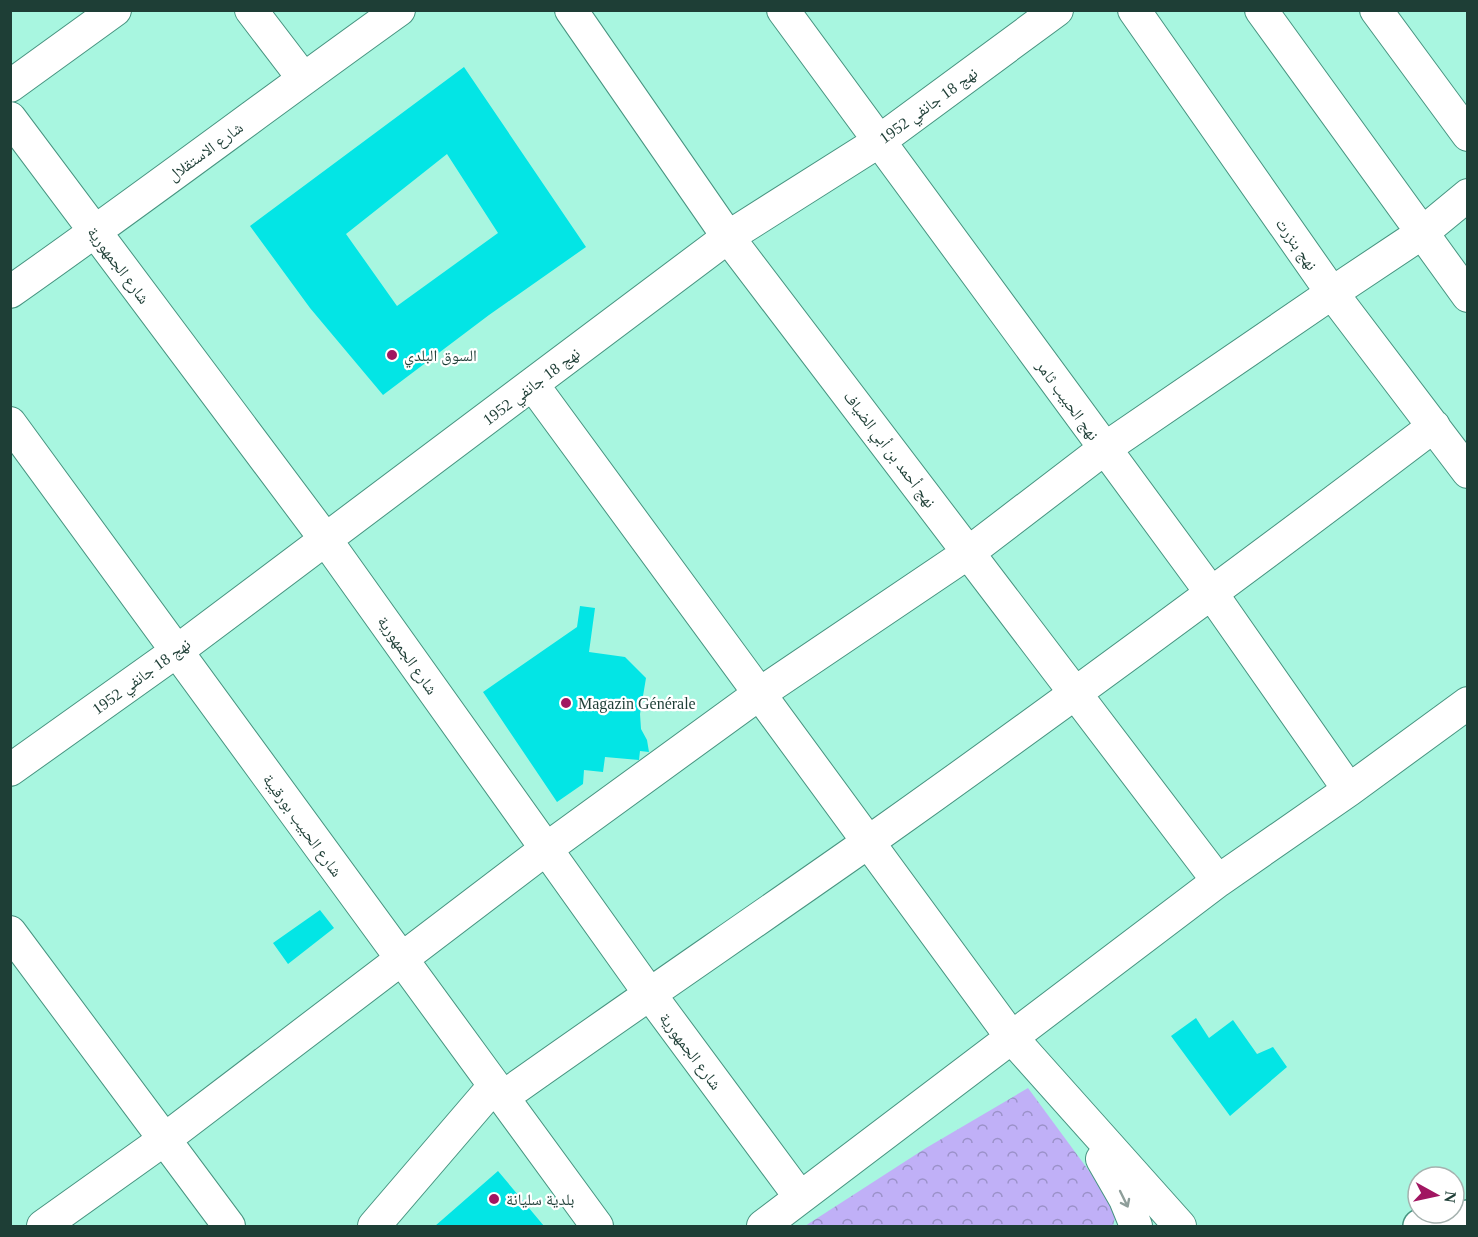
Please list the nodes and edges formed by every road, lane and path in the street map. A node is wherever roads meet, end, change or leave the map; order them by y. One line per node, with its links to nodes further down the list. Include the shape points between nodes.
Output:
1 (115, 10): 11 (street)
2 (251, 10): 10 (street)
3 (399, 10): 10 (street, شارع الاستقلال)
4 (571, 10): 18 (street, نهج أحمد بن أبي الضياف)
5 (783, 10): 14 (street, نهج الحبيب ثامر)
6 (1057, 10): 14 (street, نهج 18 جانفي 1952)
7 (1134, 10): 20 (street, نهج بنزرت)
8 (1261, 10): 17 (street)
9 (1376, 10): 13 (street)
10 (303, 78): 16 (street, شارع الاستقلال)
11 (10, 86)
12 (10, 118): 16 (street, شارع الجمهورية)
13 (1467, 135)
14 (878, 142): 18 (street, نهج 18 جانفي 1952); 25 (street, نهج الحبيب ثامر)
15 (1467, 195): 17 (street)
16 (95, 232): 19 (street, شارع الاستقلال); 27 (street, شارع الجمهورية)
17 (1422, 233): 20 (street); 21 (street)
18 (728, 237): 22 (street, نهج 18 جانفي 1952); 28 (street, نهج أحمد بن أبي الضياف)
19 (10, 292)
20 (1332, 293): 24 (street, نهج بنزرت); 25 (street)
21 (1467, 296)
22 (533, 384): 27 (street, نهج 18 جانفي 1952); 32 (street)
23 (10, 423): 30 (street, شارع الحبيب بورقيبة)
24 (1434, 426): 26 (street, نهج بنزرت); 29 (street)
25 (1104, 450): 28 (street); 29 (street, نهج الحبيب ثامر)
26 (1467, 472)
27 (326, 540): 30 (street, نهج 18 جانفي 1952); 37 (street, شارع الجمهورية)
28 (968, 553): 31 (street, نهج أحمد بن أبي الضياف); 32 (street)
29 (1212, 594): 31 (street); 35 (street, نهج الحبيب ثامر)
30 (177, 651): 34 (street, نهج 18 جانفي 1952); 40 (street, شارع الحبيب بورقيبة)
31 (1074, 693): 36 (street); 38 (street, نهج أحمد بن أبي الضياف)
32 (759, 694): 36 (street); 37 (street)
33 (1467, 703): 35 (street)
34 (10, 770)
35 (1349, 790): 38 (street)
36 (868, 842): 41 (street); 42 (street)
37 (546, 849): 40 (street); 41 (street, شارع الجمهورية)
38 (1218, 881): 42 (street)
39 (10, 932): 45 (street)
40 (401, 960): 43 (street, شارع الحبيب بورقيبة); 45 (street)
41 (649, 993): 43 (street); 46 (street, شارع الجمهورية)
42 (1012, 1038): 44 (street); 46 (street)
43 (499, 1091): 50 (street); 51 (street, شارع الحبيب بورقيبة)
44 (1076, 1111): 53 (street, one-way to 53, via 1125,1199); 54 (street)
45 (165, 1139): 48 (street); 49 (street)
46 (800, 1197): 52 (street)
47 (1467, 1217): 55 (main road)
48 (43, 1227)
49 (229, 1227)
50 (374, 1227)
51 (597, 1227)
52 (763, 1227)
53 (1136, 1227)
54 (1180, 1227)
55 (1420, 1227)

